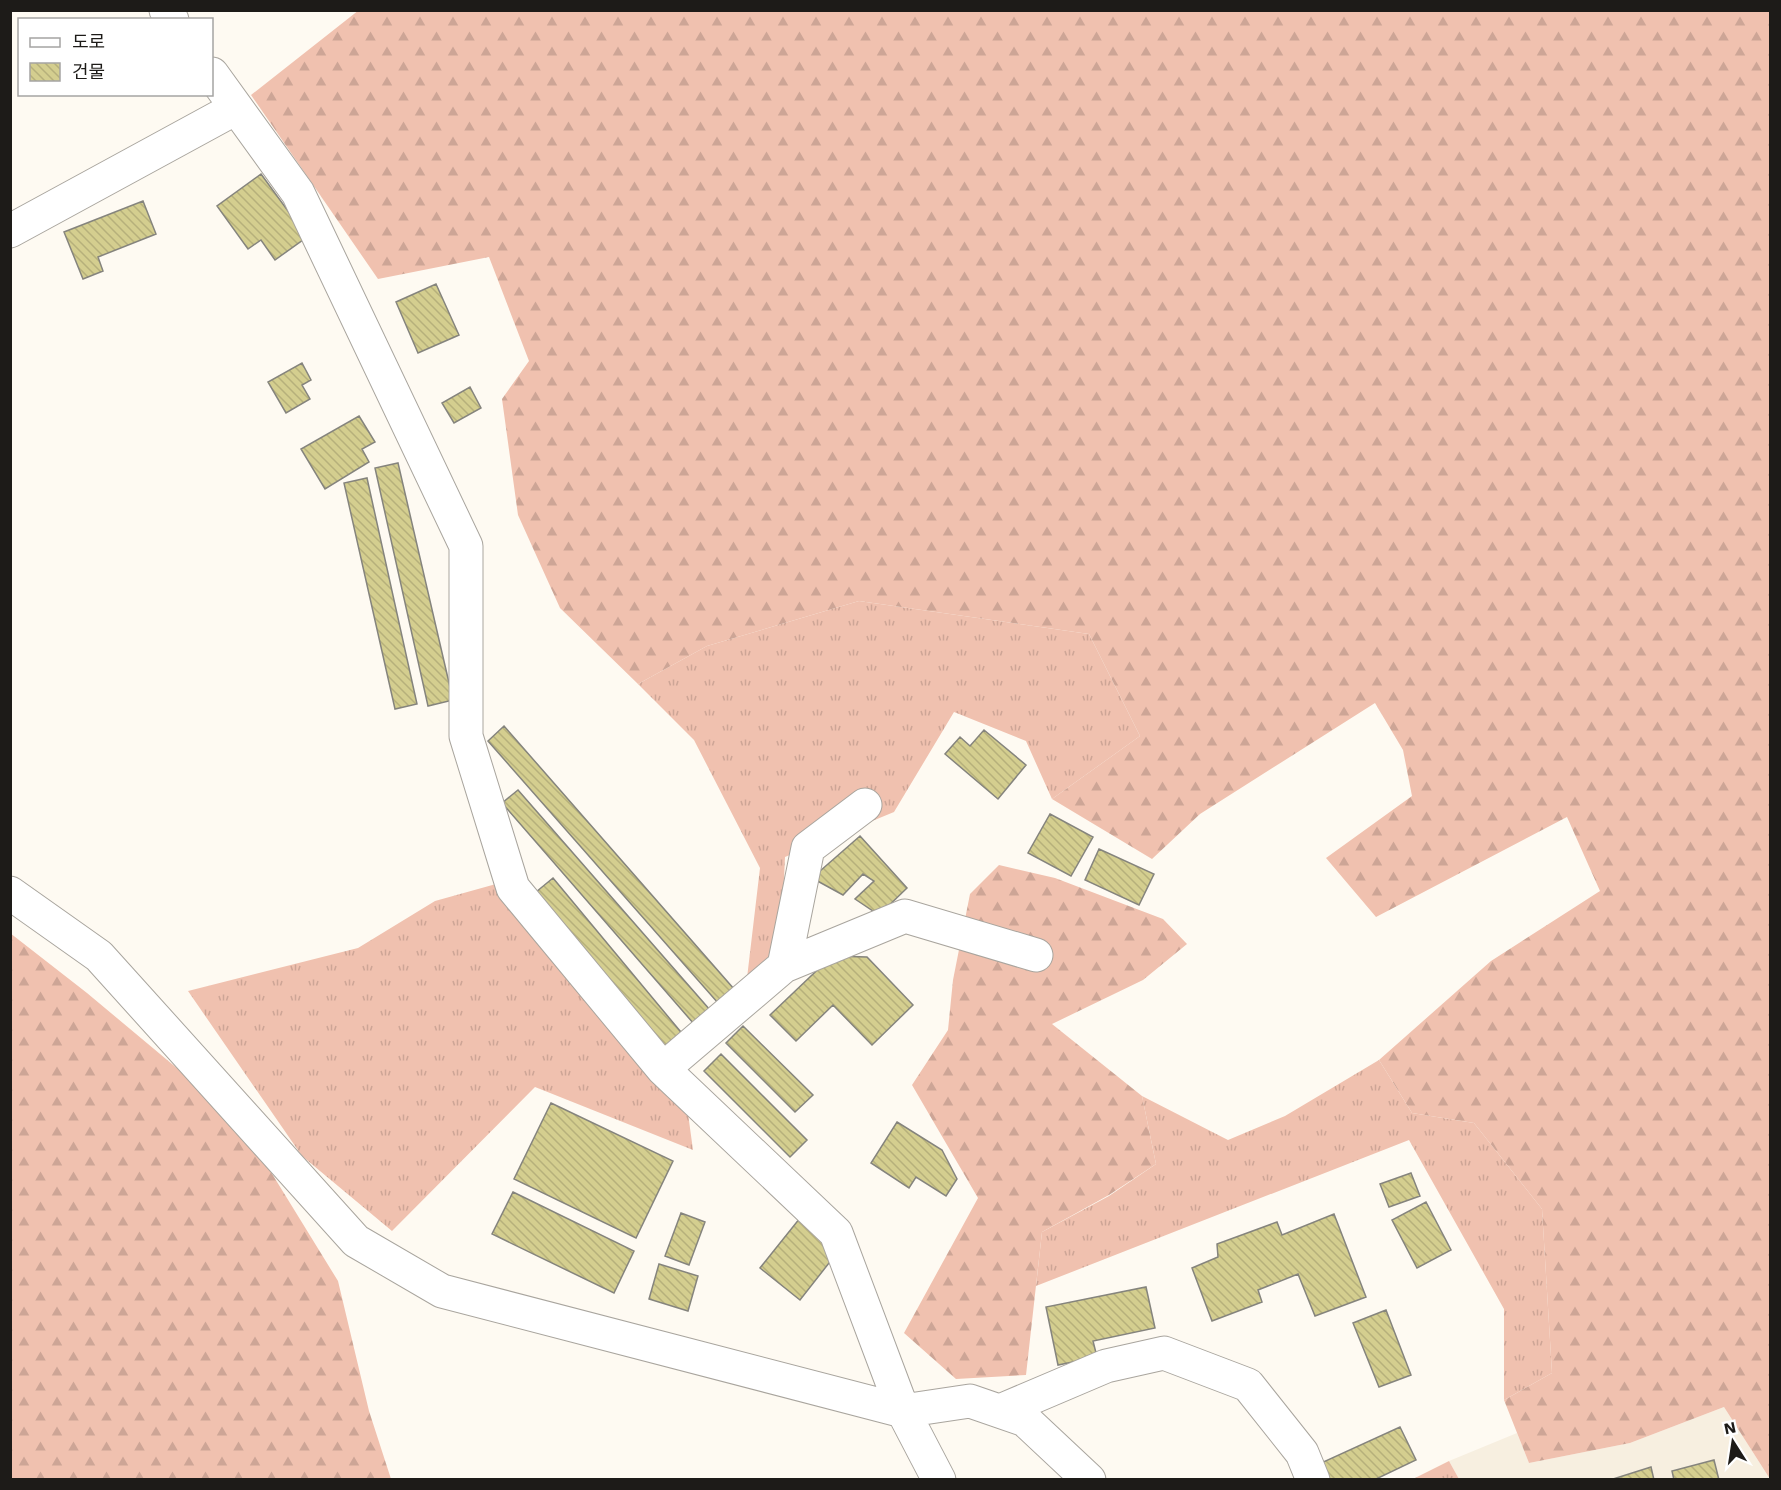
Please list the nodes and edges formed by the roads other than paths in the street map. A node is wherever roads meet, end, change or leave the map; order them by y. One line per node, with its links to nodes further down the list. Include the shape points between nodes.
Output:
1 (213, 75): 2 (street)
2 (236, 108): 3 (street); 8 (street, via 298,193 466,546 466,736 513,888)
3 (10, 231)
4 (865, 805): 7 (street, via 808,848)
5 (10, 893): 9 (street, via 99,956 357,1241 442,1291)
6 (1036, 954): 7 (street, via 904,916)
7 (783, 966): 8 (street)
8 (663, 1069): 9 (street, via 836,1233)
9 (903, 1411): 10 (street, via 969,1401); 11 (street)
10 (1000, 1411): 12 (street, via 1026,1420); 13 (street, via 1106,1366 1164,1353 1248,1385 1302,1453)
11 (939, 1479)
12 (1089, 1479)
13 (1313, 1479)

